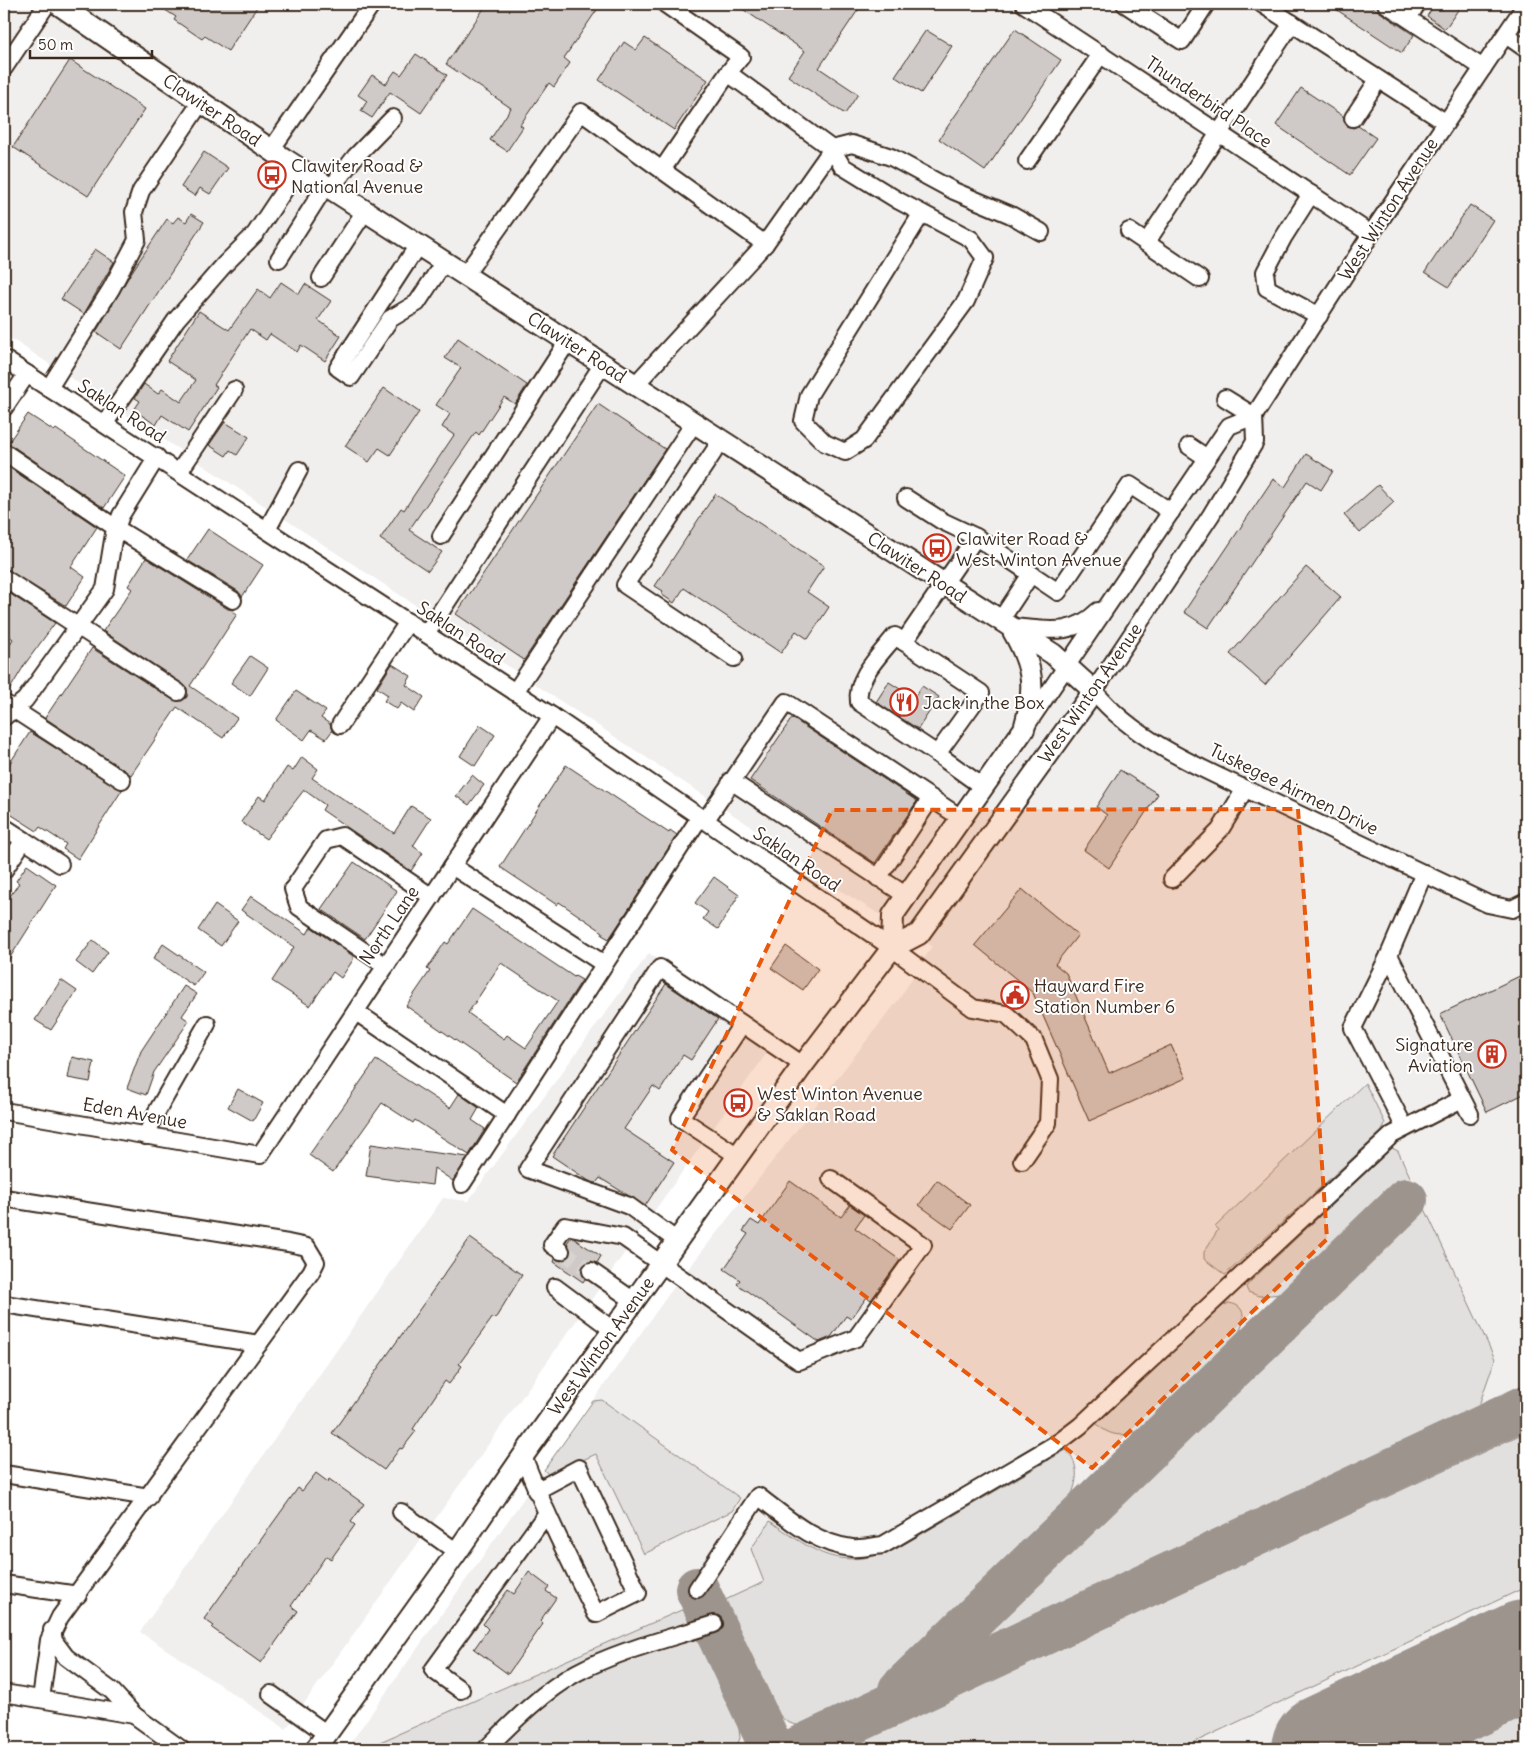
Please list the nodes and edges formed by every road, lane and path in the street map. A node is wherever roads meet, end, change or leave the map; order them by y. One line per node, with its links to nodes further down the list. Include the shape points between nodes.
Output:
1 (47, 4): 17 (street)
2 (58, 4): 21 (main road, Clawiter Road)
3 (372, 4): 27 (street)
4 (665, 4): 19 (street, via 741,57)
5 (1024, 4): 16 (street, Thunderbird Place)
6 (1125, 4): 7 (street, via 1182,41)
7 (1206, 4)
8 (1262, 4): 13 (street)
9 (1386, 4): 12 (street)
10 (1417, 4): 12 (street)
11 (1526, 4): 14 (street, West Winton Avenue)
12 (1408, 18): 18 (street)
13 (1292, 23): 20 (street); 25 (street)
14 (1506, 35): 15 (street); 18 (street, West Winton Avenue)
15 (1526, 49)
16 (1101, 54): 25 (street, Thunderbird Place); 28 (street)
17 (4, 68)
18 (1483, 68): 24 (street, West Winton Avenue)
19 (728, 73): 26 (street); 30 (street)
20 (1378, 80): 23 (street); 24 (street)
21 (201, 102): 27 (main road, Clawiter Road); 52 (street, via 141,191 134,212 137,240 111,289)
22 (392, 118): 31 (street)
23 (1353, 118)
24 (1445, 122): 37 (street, West Winton Avenue)
25 (1220, 133): 32 (street, Thunderbird Place); 38 (street)
26 (832, 149): 34 (street, via 842,166); 36 (street, via 852,144 891,157); 39 (street)
27 (271, 150): 29 (main road, Clawiter Road)
28 (1027, 161)
29 (299, 168): 31 (main road, Clawiter Road); 58 (street, via 255,234 176,320)
30 (662, 170): 39 (street); 43 (street, via 581,112)
31 (328, 187): 33 (main road, Clawiter Road); 41 (street)
32 (1311, 194): 37 (street, Thunderbird Place); 46 (street, via 1265,272 1267,288)
33 (365, 211): 40 (main road, Clawiter Road); 44 (street)
34 (922, 212): 34 (street, via 971,239 985,258 966,301 864,440 845,452 824,443 803,421 809,395)
35 (1129, 231): 38 (street)
36 (1041, 232)
37 (1371, 234): 46 (street, West Winton Avenue)
38 (1146, 243): 45 (street)
39 (765, 244): 51 (street)
40 (418, 245): 42 (main road, Clawiter Road); 42 (street, via 338,368 351,377 390,319 417,303)
41 (278, 258)
42 (444, 262): 43 (main road, Clawiter Road)
43 (465, 275): 47 (main road, Clawiter Road)
44 (321, 278)
45 (1200, 279)
46 (1319, 316): 56 (street, West Winton Avenue)
47 (568, 342): 49 (main road, Clawiter Road); 70 (street)
48 (4, 359): 50 (street, Saklan Road)
49 (603, 364): 51 (main road, Clawiter Road); 80 (street)
50 (26, 374): 52 (street, Saklan Road); 55 (street)
51 (635, 385): 57 (main road, Clawiter Road)
52 (49, 388): 58 (street, Saklan Road)
53 (234, 390): 65 (street)
54 (1225, 398): 56 (street)
55 (4, 408)
56 (1254, 416): 63 (street, West Winton Avenue, via 1229,426); 84 (street, West Winton Avenue, via 1255,442)
57 (694, 422): 59 (main road, Clawiter Road); 86 (street)
58 (105, 424): 62 (street, Saklan Road)
59 (721, 440): 74 (main road, Clawiter Road); 82 (street, via 625,585)
60 (1189, 446): 63 (street)
61 (4, 452): 68 (street)
62 (157, 457): 65 (street, Saklan Road); 68 (street, via 131,497)
63 (1207, 458): 67 (street, West Winton Avenue)
64 (299, 470): 69 (street)
65 (179, 472): 69 (street, Saklan Road)
66 (906, 498): 71 (street, via 942,521)
67 (1171, 512): 72 (street, via 1130,485 1058,592); 75 (street, West Winton Avenue)
68 (116, 528): 76 (street); 79 (street, via 105,589)
69 (267, 530): 77 (street, Saklan Road)
70 (442, 536)
71 (976, 537): 72 (street); 74 (street)
72 (1031, 574): 78 (street)
73 (4, 578): 79 (street)
74 (944, 584): 78 (main road, Clawiter Road); 81 (street)
75 (1118, 590): 78 (street, via 1086,624 1064,631); 83 (street, West Winton Avenue)
76 (233, 600)
77 (408, 622): 80 (street, Saklan Road); 89 (street)
78 (1006, 624): 83 (main road, Clawiter Road); 90 (main road, via 1026,654 1032,681 1032,701)
79 (78, 626): 85 (street); 87 (street, via 25,700)
80 (426, 634): 86 (street, Saklan Road)
81 (904, 642): 91 (street, via 981,693); 91 (street, via 895,636 880,654 861,685 859,702)
82 (734, 658)
83 (1068, 666): 84 (main road, Clawiter Road); 90 (street, West Winton Avenue)
84 (1094, 691): 95 (street, Tuskegee Airmen Drive, via 1108,708 1161,746); 110 (main road, West Winton Avenue, via 919,934)
85 (178, 692)
86 (515, 692): 88 (street, Saklan Road)
87 (7, 710): 92 (street)
88 (552, 716): 98 (street, Saklan Road); 102 (street, North Lane)
89 (340, 725)
90 (1024, 729): 94 (main road, West Winton Avenue)
91 (937, 754): 94 (street)
92 (122, 780)
93 (731, 781): 96 (street, via 786,702); 98 (street); 105 (street)
94 (983, 787): 97 (main road, West Winton Avenue)
95 (1245, 789): 104 (street, Tuskegee Airmen Drive); 106 (street, via 1220,830)
96 (932, 798): 97 (street); 105 (street)
97 (962, 818): 108 (main road, West Winton Avenue)
98 (703, 819): 110 (street, Saklan Road); 112 (street, via 676,854)
99 (4, 827): 100 (street)
100 (24, 840): 101 (street); 103 (street)
101 (60, 864)
102 (452, 866): 107 (street, North Lane); 112 (street)
103 (4, 870)
104 (1424, 873): 109 (street, Tuskegee Airmen Drive, via 1488,904 1512,909); 111 (street)
105 (878, 878): 108 (street)
106 (1172, 879)
107 (432, 896): 113 (street, North Lane); 113 (street, via 342,836 326,840 294,889 299,907)
108 (906, 896): 110 (main road, West Winton Avenue, via 893,916)
109 (1526, 902)
110 (892, 948): 117 (main road, West Winton Avenue); 124 (street, Saklan Road, via 973,1008 1006,1014 1034,1040 1050,1079 1048,1123)
111 (1389, 955): 120 (street, via 1353,1028); 120 (street, via 1466,1107)
112 (604, 964): 119 (street)
113 (386, 966): 114 (street, North Lane)
114 (356, 1012): 119 (street); 122 (street, North Lane)
115 (207, 1024): 121 (street)
116 (742, 1024): 117 (street); 123 (street, via 680,1118); 128 (street, via 660,968 528,1169 629,1206)
117 (803, 1065): 123 (main road, West Winton Avenue)
118 (4, 1111): 121 (street, Eden Avenue)
119 (507, 1115): 126 (street)
120 (1405, 1128): 145 (street, via 1392,1135 1059,1442 883,1545 854,1548 826,1542 758,1496)
121 (146, 1136): 122 (street, Eden Avenue)
122 (260, 1155)
123 (738, 1156): 128 (main road, West Winton Avenue)
124 (1022, 1161)
125 (831, 1179): 130 (street, via 923,1245 856,1338 799,1361)
126 (462, 1184)
127 (4, 1198): 136 (street, via 307,1247 316,1262)
128 (676, 1240): 130 (main road, West Winton Avenue)
129 (561, 1251): 130 (street, via 552,1244 565,1226 623,1237)
130 (662, 1262): 133 (main road, West Winton Avenue)
131 (591, 1271): 133 (street)
132 (555, 1287): 135 (street)
133 (634, 1301): 135 (main road, West Winton Avenue)
134 (4, 1304): 136 (street)
135 (613, 1330): 137 (main road, West Winton Avenue)
136 (259, 1344): 140 (street)
137 (522, 1456): 139 (street); 143 (main road, West Winton Avenue)
138 (4, 1474): 140 (street)
139 (536, 1491): 142 (street); 142 (street, via 579,1468 638,1593 596,1614)
140 (149, 1497): 146 (street)
141 (401, 1512): 143 (street)
142 (546, 1513): 149 (street, via 434,1670)
143 (457, 1552): 154 (main road, West Winton Avenue)
144 (4, 1584): 146 (street)
145 (697, 1589)
146 (78, 1595): 148 (street)
147 (714, 1624): 156 (street, via 628,1651 576,1673 522,1712)
148 (52, 1630): 152 (street); 153 (street, via 54,1641 66,1657 112,1691)
149 (461, 1690)
150 (4, 1693): 152 (street)
151 (271, 1694): 154 (street)
152 (41, 1698): 153 (street)
153 (134, 1715): 155 (street)
154 (322, 1742)
155 (181, 1749)
156 (486, 1749)

